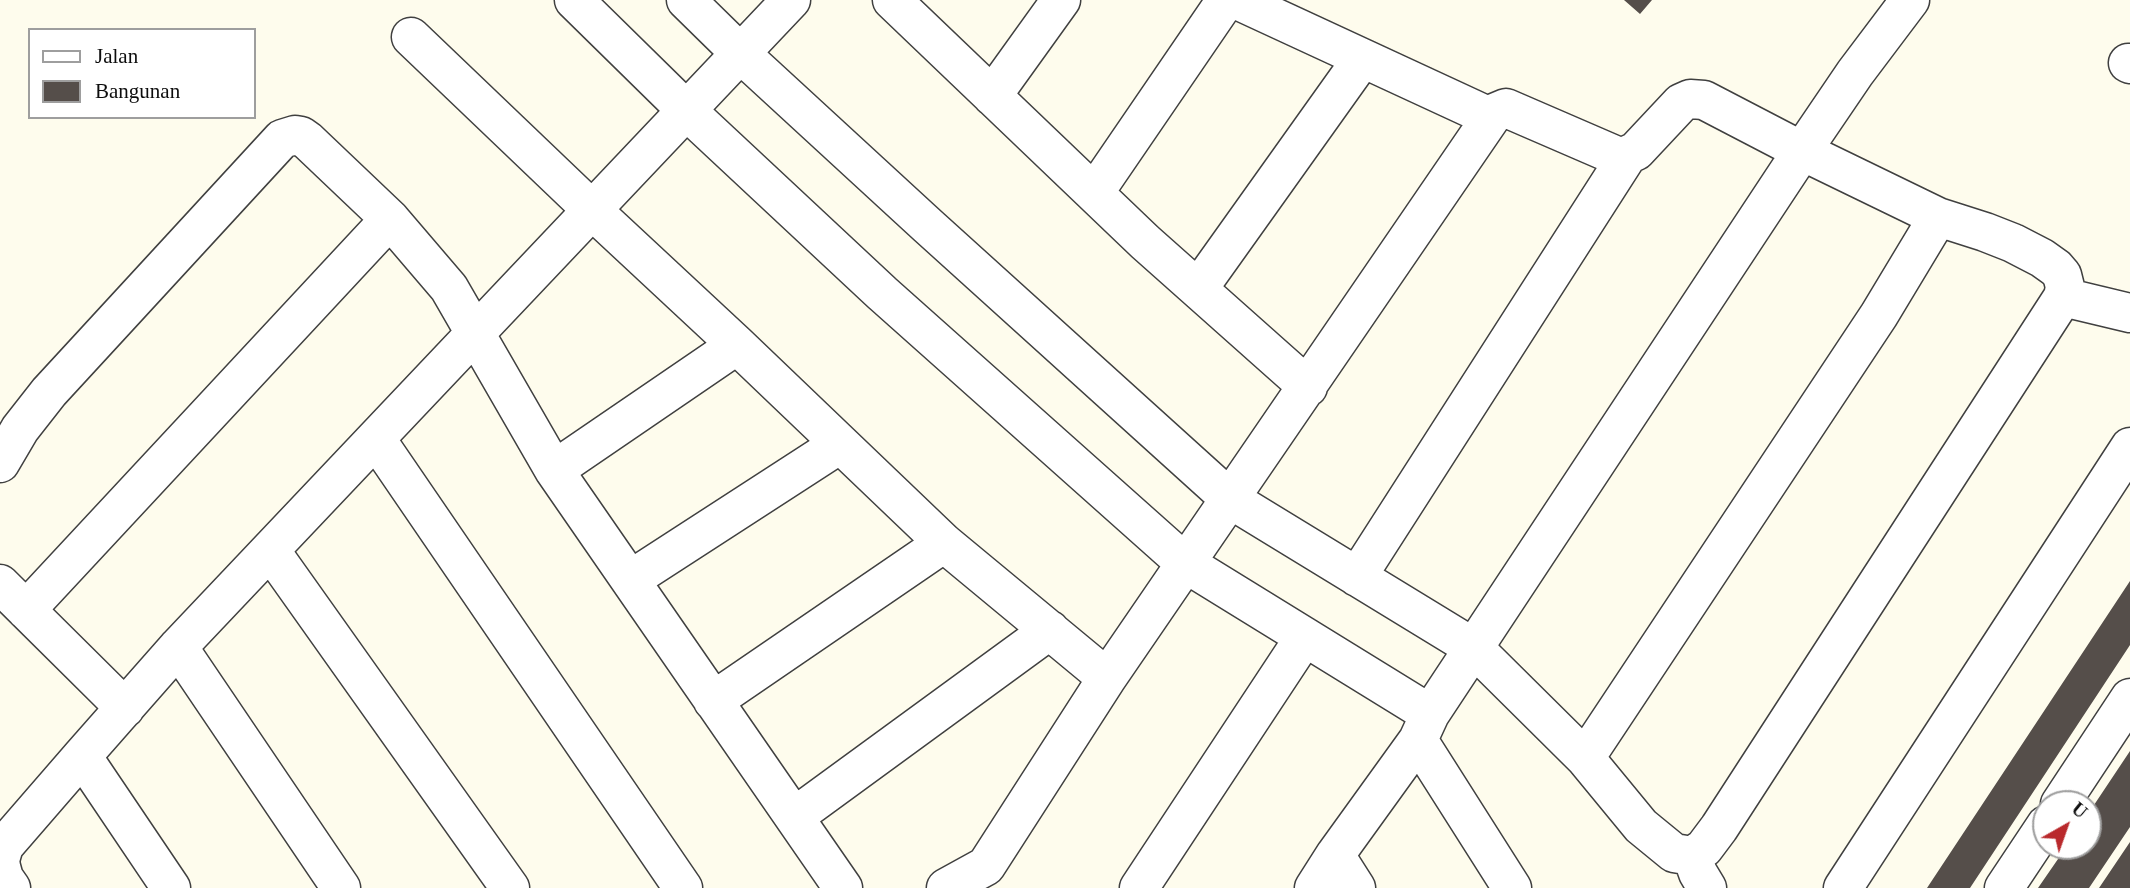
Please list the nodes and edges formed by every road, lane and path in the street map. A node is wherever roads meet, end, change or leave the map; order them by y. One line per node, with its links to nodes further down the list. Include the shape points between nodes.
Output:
1 (574, 0): 13 (street)
2 (686, 0): 10 (street)
3 (791, 0): 10 (street)
4 (892, 0): 12 (street)
5 (1061, 0): 12 (street)
6 (1226, 0): 17 (street)
7 (1237, 0): 11 (street)
8 (1910, 0): 15 (street)
9 (411, 37): 18 (street)
10 (737, 56): 13 (street); 32 (street)
11 (1362, 59): 14 (street); 21 (street)
12 (992, 96): 17 (street)
13 (689, 107): 18 (street); 35 (street, via 892,302)
14 (1490, 117): 16 (street, via 1506,108 1617,156); 26 (street)
15 (1802, 151): 16 (street, via 1704,100 1690,99); 19 (street); 42 (street)
16 (1627, 156): 36 (street)
17 (1094, 193): 21 (street)
18 (592, 210): 24 (street); 25 (street)
19 (1938, 217): 22 (street, via 2004,239 2042,258 2062,275); 49 (street, via 1879,315)
20 (390, 219): 24 (street, via 449,288); 30 (street, via 309,141 295,135 282,139 48,392); 38 (street)
21 (1198, 289): 26 (street)
22 (2063, 297): 23 (street); 54 (street, via 1704,848)
23 (2130, 313)
24 (475, 333): 27 (street); 31 (street)
25 (737, 345): 28 (street); 31 (street)
26 (1308, 387): 32 (street)
27 (376, 439): 34 (street); 60 (street)
28 (840, 444): 33 (street); 37 (street)
29 (2130, 447): 67 (street)
30 (0, 463)
31 (554, 470): 37 (street)
32 (1228, 502): 35 (street); 36 (street)
33 (944, 543): 39 (street); 45 (street)
34 (270, 550): 41 (street); 59 (street)
35 (1188, 559): 40 (street); 43 (street)
36 (1357, 577): 42 (street)
37 (630, 580): 45 (street)
38 (13, 597): 46 (street)
39 (1050, 630): 43 (street); 51 (street)
40 (1304, 638): 47 (street); 63 (street)
41 (178, 647): 46 (street); 58 (street)
42 (1471, 652): 47 (street); 49 (street)
43 (1107, 678): 55 (street)
44 (2130, 698): 50 (street)
45 (713, 701): 51 (street)
46 (125, 708): 48 (street)
47 (1428, 720): 53 (street); 66 (street)
48 (82, 756): 56 (street, via 4,846 1,867); 57 (street)
49 (1585, 758): 54 (street, via 1641,826)
50 (2069, 790)
51 (794, 817): 61 (street)
52 (2032, 846): 68 (street)
53 (1335, 855): 64 (street); 65 (street)
54 (1699, 872)
55 (994, 877): 62 (street)
56 (11, 888)
57 (171, 888)
58 (341, 888)
59 (510, 888)
60 (683, 888)
61 (843, 888)
62 (946, 888)
63 (1139, 888)
64 (1314, 888)
65 (1356, 888)
66 (1512, 888)
67 (1843, 888)
68 (2004, 888)

